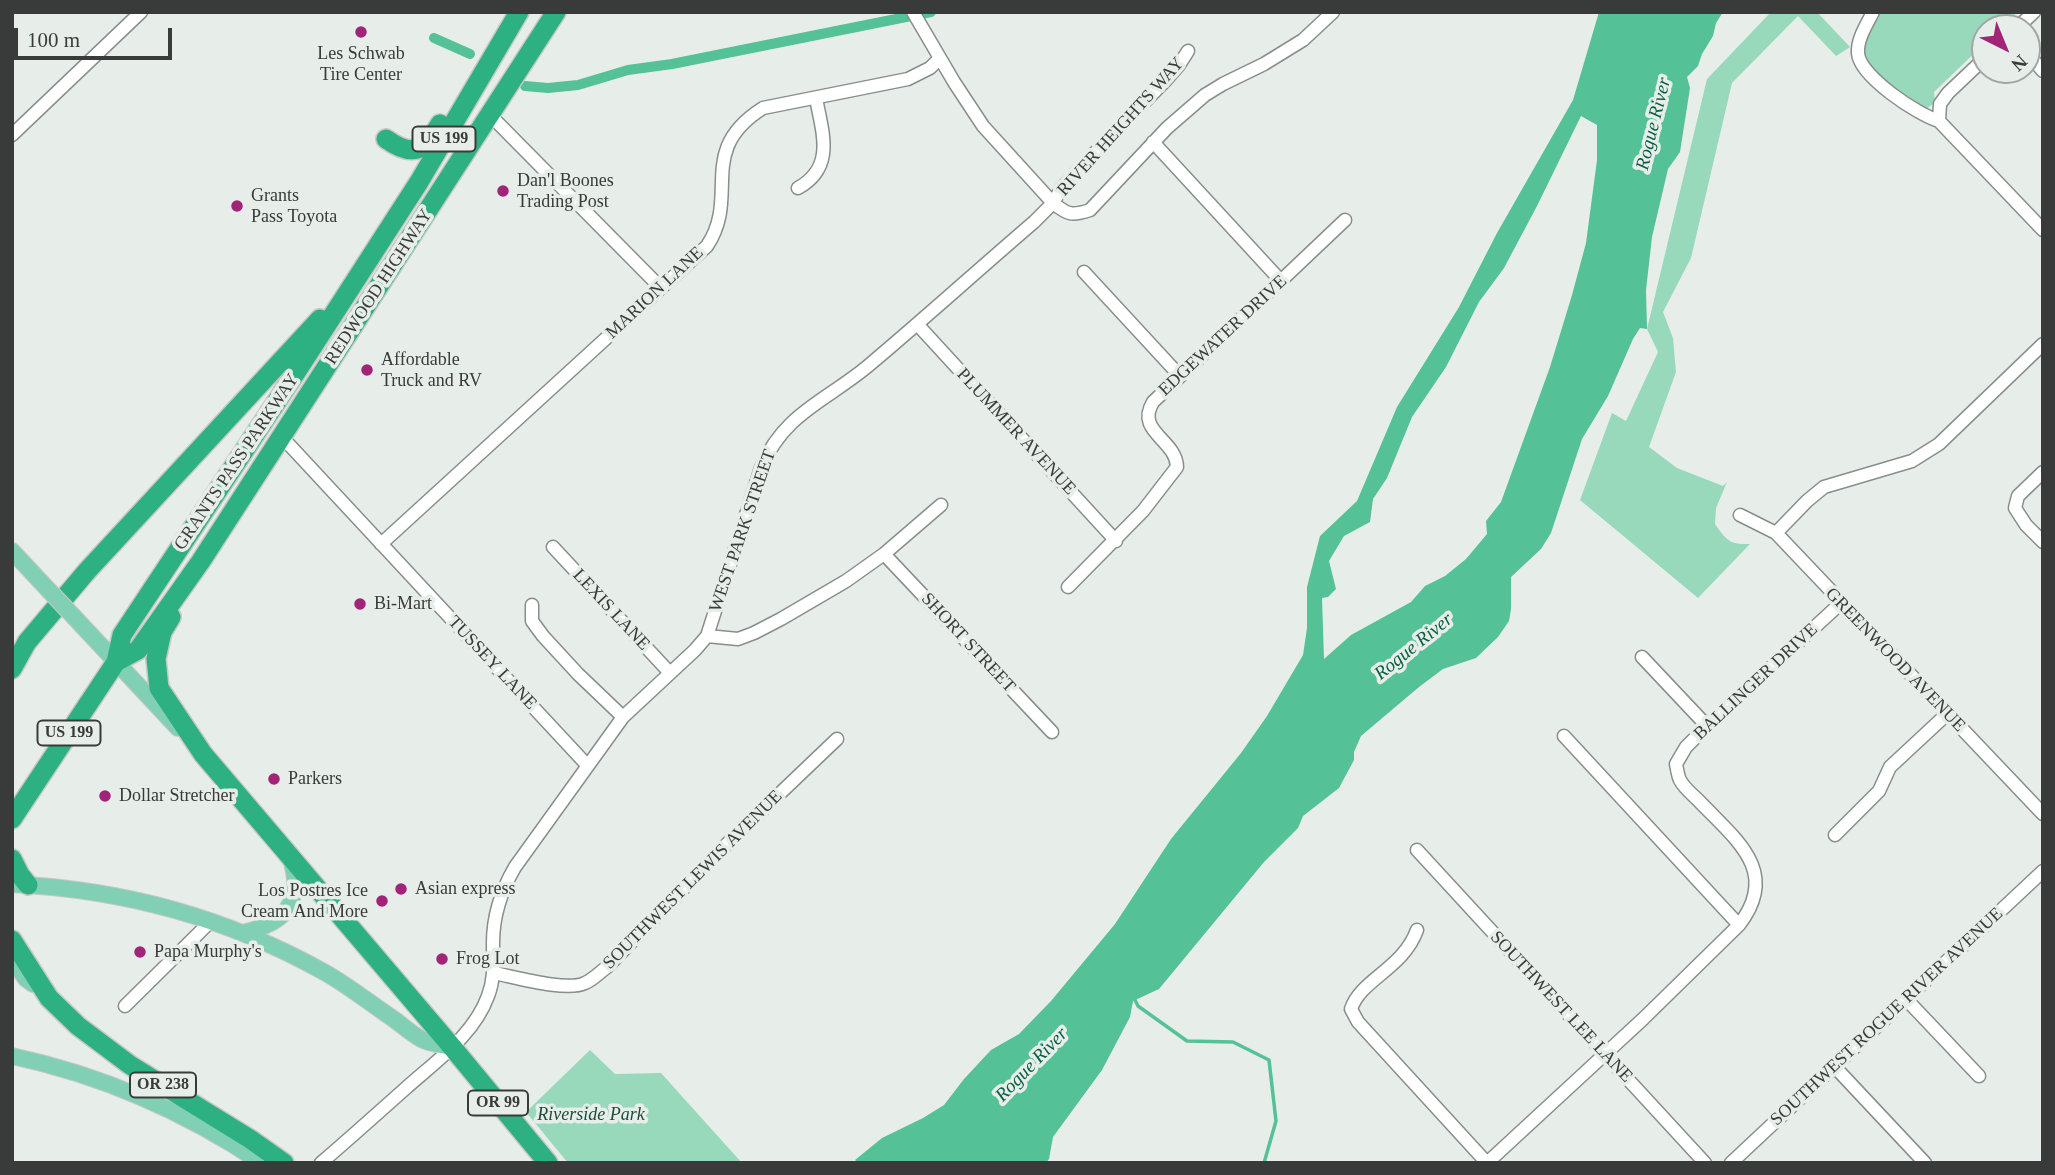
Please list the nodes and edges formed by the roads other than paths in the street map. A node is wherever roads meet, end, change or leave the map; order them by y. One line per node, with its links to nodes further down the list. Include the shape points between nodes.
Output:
1 (141, 12): 13 (street)
2 (517, 12): 14 (highway, via 491,40 431,139 419,149 400,149); 20 (highway, REDWOOD HIGHWAY / US 199)
3 (556, 12): 11 (highway, REDWOOD HIGHWAY / US 199)
4 (913, 12): 8 (street)
5 (1333, 12): 15 (street, via 1303,40 1205,95)
6 (1873, 12): 12 (street, via 1860,39 1857,55 1861,62 1881,86)
7 (1188, 51): 17 (street, RIVER HEIGHTS WAY, via 1061,189)
8 (940, 58): 10 (street, MARION LANE, via 908,79); 17 (street, via 983,126)
9 (1971, 71): 12 (street, via 1948,93)
10 (816, 98): 16 (street, via 823,160 813,178); 23 (street, MARION LANE, via 763,108 743,122 724,152 713,237)
11 (490, 115): 23 (street); 27 (highway, REDWOOD HIGHWAY / US 199)
12 (1939, 121): 19 (street)
13 (12, 135)
14 (386, 139)
15 (1153, 142): 17 (street, via 1090,210 1067,213); 22 (street)
16 (798, 188)
17 (1054, 203): 24 (street, WEST PARK STREET)
18 (1345, 220): 22 (street, EDGEWATER DRIVE)
19 (2043, 230)
20 (366, 265): 44 (highway, GRANTS PASS PARKWAY / US 199, via 122,635); 45 (highway, via 87,571 27,642)
21 (1084, 272): 26 (street)
22 (1281, 281): 26 (street, EDGEWATER DRIVE)
23 (661, 288): 34 (street, MARION LANE)
24 (917, 324): 32 (street, PLUMMER AVENUE); 42 (street, WEST PARK STREET, via 796,418 774,442 761,468)
25 (2043, 344): 31 (street, via 1928,452 1824,487)
26 (1181, 376): 32 (street, EDGEWATER DRIVE, via 1153,402 1147,416 1175,455 1177,467)
27 (282, 437): 34 (street, TUSSEY LANE); 38 (highway, REDWOOD HIGHWAY / US 199)
28 (2043, 472): 33 (street, via 2018,496 2015,508)
29 (941, 505): 37 (street)
30 (1740, 515): 31 (street, GREENWOOD AVENUE)
31 (1776, 533): 40 (street, GREENWOOD AVENUE)
32 (1116, 541): 39 (street, EDGEWATER DRIVE)
33 (2043, 542)
34 (381, 544): 54 (street, TUSSEY LANE)
35 (553, 547): 46 (street, LEXIS LANE)
36 (12, 551): 44 (main road, bridge)
37 (884, 554): 42 (street, via 824,595 754,633 737,639); 50 (street, SHORT STREET)
38 (201, 561): 44 (highway, GRANTS PASS PARKWAY / US 199, via 138,650); 53 (highway, via 162,632 156,659 159,688)
39 (1068, 587)
40 (1841, 603): 47 (street, GREENWOOD AVENUE); 49 (street, BALLINGER DRIVE)
41 (532, 605): 48 (street, via 532,621 542,636)
42 (707, 636): 46 (street, WEST PARK STREET)
43 (1643, 657): 49 (street)
44 (116, 662): 53 (main road); 56 (highway, GRANTS PASS PARKWAY / US 199)
45 (12, 669)
46 (670, 673): 48 (street, WEST PARK STREET)
47 (1947, 715): 55 (street, GREENWOOD AVENUE); 57 (street, via 1890,766 1879,791)
48 (623, 717): 54 (street, WEST PARK STREET)
49 (1707, 726): 64 (street, BALLINGER DRIVE, via 1676,764 1680,780 1746,850 1755,870 1752,906)
50 (1052, 732)
51 (1564, 736): 64 (street)
52 (837, 739): 69 (street, SOUTHWEST LEWIS AVENUE, via 593,979 571,987)
53 (203, 754): 59 (highway)
54 (587, 765): 69 (street, WEST PARK STREET, via 506,882 495,922)
55 (2043, 814)
56 (12, 819)
57 (1835, 835)
58 (1417, 850): 74 (street, SOUTHWEST LEE LANE)
59 (291, 857): 66 (main road, via 296,883 282,917); 73 (highway)
60 (12, 859): 62 (highway)
61 (2043, 871): 71 (street, SOUTHWEST ROGUE RIVER AVENUE)
62 (20, 885): 63 (main road, via 95,891)
63 (211, 921): 66 (main road); 72 (street)
64 (1739, 925): 74 (street)
65 (1417, 930): 82 (street, via 1403,956 1361,992 1351,1009)
66 (243, 933): 73 (main road, via 342,983 422,1040)
67 (12, 940): 70 (highway)
68 (12, 959): 70 (main road, OR 238, via 26,979)
69 (494, 973): 73 (street, WEST PARK STREET, via 479,1016)
70 (49, 998): 79 (highway, OR 238, via 130,1065)
71 (1906, 999): 76 (street, SOUTHWEST ROGUE RIVER AVENUE); 77 (street)
72 (125, 1006)
73 (452, 1047): 80 (street, WEST PARK STREET); 81 (highway, OR 99)
74 (1605, 1055): 82 (street); 83 (street, SOUTHWEST LEE LANE)
75 (12, 1056): 78 (main road, via 84,1076 153,1103 206,1128)
76 (1834, 1066): 84 (street, SOUTHWEST ROGUE RIVER AVENUE); 85 (street)
77 (1979, 1076)
78 (262, 1163)
79 (284, 1163)
80 (321, 1163)
81 (548, 1163)
82 (1487, 1163)
83 (1705, 1163)
84 (1731, 1163)
85 (1925, 1163)

